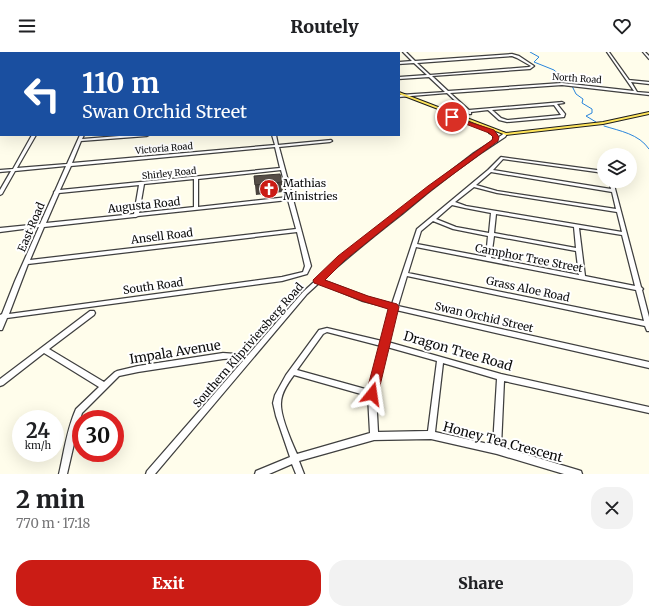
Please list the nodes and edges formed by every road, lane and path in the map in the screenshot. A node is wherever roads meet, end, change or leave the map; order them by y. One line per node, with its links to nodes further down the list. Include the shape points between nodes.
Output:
1 (404, 52): 6 (street)
2 (608, 52): 9 (street)
3 (644, 52): 4 (street)
4 (649, 58)
5 (400, 62): 6 (street)
6 (415, 62): 7 (street); 7 (street, via 505,55 517,56 533,67)
7 (430, 75): 8 (street); 12 (street)
8 (400, 78)
9 (628, 81): 10 (street); 11 (street)
10 (649, 83)
11 (636, 92): 12 (street, North Road, via 562,84); 13 (street, North Road)
12 (448, 93): 14 (street, North Road); 15 (street, North Road); 20 (street)
13 (649, 94)
14 (402, 96): 15 (street, North Road); 16 (main road); 23 (main road)
15 (422, 96): 16 (main road)
16 (419, 100): 24 (main road)
17 (562, 103): 18 (street)
18 (555, 104): 19 (street); 19 (street, via 563,116 507,121)
19 (489, 109): 20 (street)
20 (468, 111): 22 (street)
21 (649, 114): 24 (main road, Southern Klipriviersberg Road, via 605,125)
22 (471, 115)
23 (491, 132): 24 (main road); 30 (main road, via 496,137)
24 (504, 135): 30 (street, Southern Klipriviersberg Road)
25 (33, 136): 34 (street)
26 (124, 136): 28 (street)
27 (274, 136): 31 (street)
28 (81, 138): 32 (street, East Road)
29 (330, 141): 31 (street, Victoria Road)
30 (495, 141): 64 (street, Southern Klipriviersberg Road, via 430,188)
31 (277, 146): 32 (street, Victoria Road); 33 (street)
32 (68, 164): 34 (street, Victoria Road); 43 (street, East Road)
33 (283, 169): 38 (street, Shirley Road); 45 (street)
34 (14, 170): 35 (street, Victoria Road); 44 (street)
35 (0, 171)
36 (490, 171): 37 (street, via 502,158); 40 (street); 42 (street)
37 (597, 171)
38 (196, 178): 39 (street, Shirley Road); 47 (street)
39 (142, 183): 43 (street, Shirley Road); 50 (street)
40 (473, 185): 46 (street); 48 (street, via 497,192)
41 (612, 188): 42 (street)
42 (613, 191): 48 (street)
43 (56, 192): 52 (street, East Road)
44 (0, 194)
45 (291, 198): 47 (street, Augusta Road); 55 (street)
46 (452, 203): 49 (street); 51 (street)
47 (196, 209): 50 (street, Augusta Road)
48 (619, 211): 57 (street)
49 (494, 212): 53 (street); 56 (street)
50 (136, 216): 52 (street, Augusta Road)
51 (432, 219): 56 (street, via 455,228); 58 (street, via 419,230)
52 (42, 226): 54 (street, Augusta Road); 61 (street, East Road)
53 (576, 226): 57 (street); 59 (street)
54 (0, 230)
55 (299, 230): 61 (street, Ansell Road); 68 (street, South Road, via 308,266 301,275)
56 (492, 234): 59 (street); 60 (street)
57 (624, 234): 65 (street)
58 (414, 245): 60 (street, Camphor Tree Street); 62 (street)
59 (578, 250): 63 (street)
60 (488, 260): 63 (street, Camphor Tree Street)
61 (27, 262): 68 (street, East Road)
62 (405, 274): 66 (street); 69 (street, Grass Aloe Road)
63 (582, 278): 65 (street, Camphor Tree Street)
64 (318, 280): 66 (street, Swan Orchid Street, via 365,299); 87 (street, Southern Klipriviersberg Road)
65 (640, 289): 69 (street)
66 (394, 307): 71 (street); 75 (street, Swan Orchid Street)
67 (92, 313): 72 (street)
68 (3, 316): 70 (street, East Road)
69 (648, 326)
70 (0, 328)
71 (385, 344): 74 (street, Dragon Tree Road); 76 (street, Dragon Tree Road, via 327,330 321,332); 80 (street)
72 (45, 350): 78 (street); 79 (street)
73 (235, 356): 79 (street, Impala Avenue, via 122,372)
74 (440, 361): 77 (street, Dragon Tree Road); 82 (street)
75 (649, 365)
76 (293, 372): 80 (street); 85 (street, Dragon Tree Road, via 282,389 277,404)
77 (501, 377): 81 (street, Dragon Tree Road); 84 (street)
78 (0, 383)
79 (104, 386): 86 (street, Impala Avenue, via 77,416)
80 (372, 394): 83 (street)
81 (649, 410)
82 (431, 435): 83 (street, Honey Tea Crescent); 84 (street, Honey Tea Crescent)
83 (374, 436): 85 (street, Honey Tea Crescent)
84 (497, 450): 90 (street, Honey Tea Crescent)
85 (294, 459): 88 (street, Honey Tea Crescent); 89 (street, Dragon Tree Road)
86 (63, 474)
87 (150, 474)
88 (259, 474)
89 (300, 474)
90 (578, 474)

